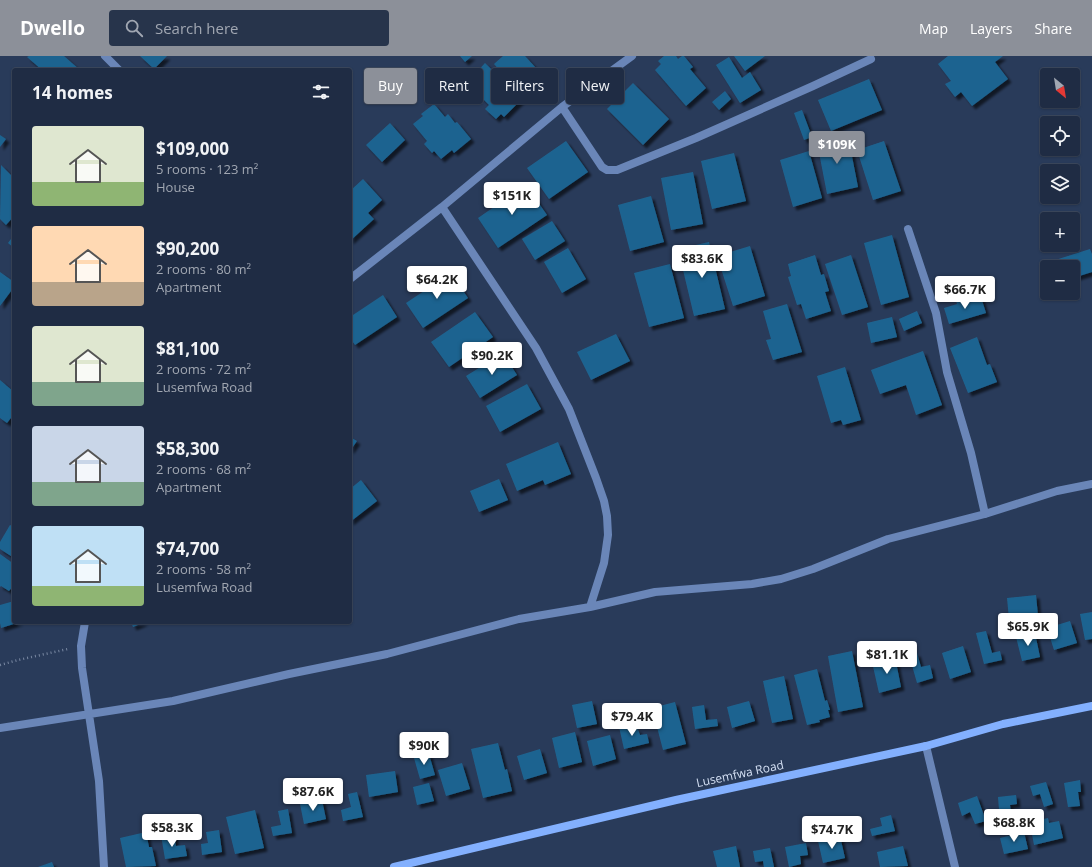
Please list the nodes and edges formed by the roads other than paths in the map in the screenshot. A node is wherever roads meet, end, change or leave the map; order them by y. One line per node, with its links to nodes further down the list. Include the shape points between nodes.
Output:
1 (104, 56): 4 (street)
2 (632, 56): 5 (street)
3 (871, 59): 5 (street, via 696,138 617,170 602,167)
4 (117, 68)
5 (562, 107): 6 (street)
6 (442, 207): 8 (street); 11 (street, via 536,348 569,410 596,478 604,501 608,535 604,563)
7 (908, 229): 10 (street, via 936,313 947,372 971,453)
8 (352, 277)
9 (1092, 484): 10 (street, via 1057,491)
10 (985, 514): 11 (street, via 888,539 781,579 655,592)
11 (590, 607): 14 (street, via 519,619 387,654 173,701)
12 (86, 624): 14 (street, via 81,646)
13 (1092, 706): 16 (street, Lusemfwa Road, via 1002,724)
14 (89, 713): 15 (street); 17 (street, via 99,781)
15 (0, 728)
16 (926, 746): 18 (street, Lusemfwa Road, via 676,800); 19 (street)
17 (104, 867)
18 (394, 867)
19 (956, 867)

